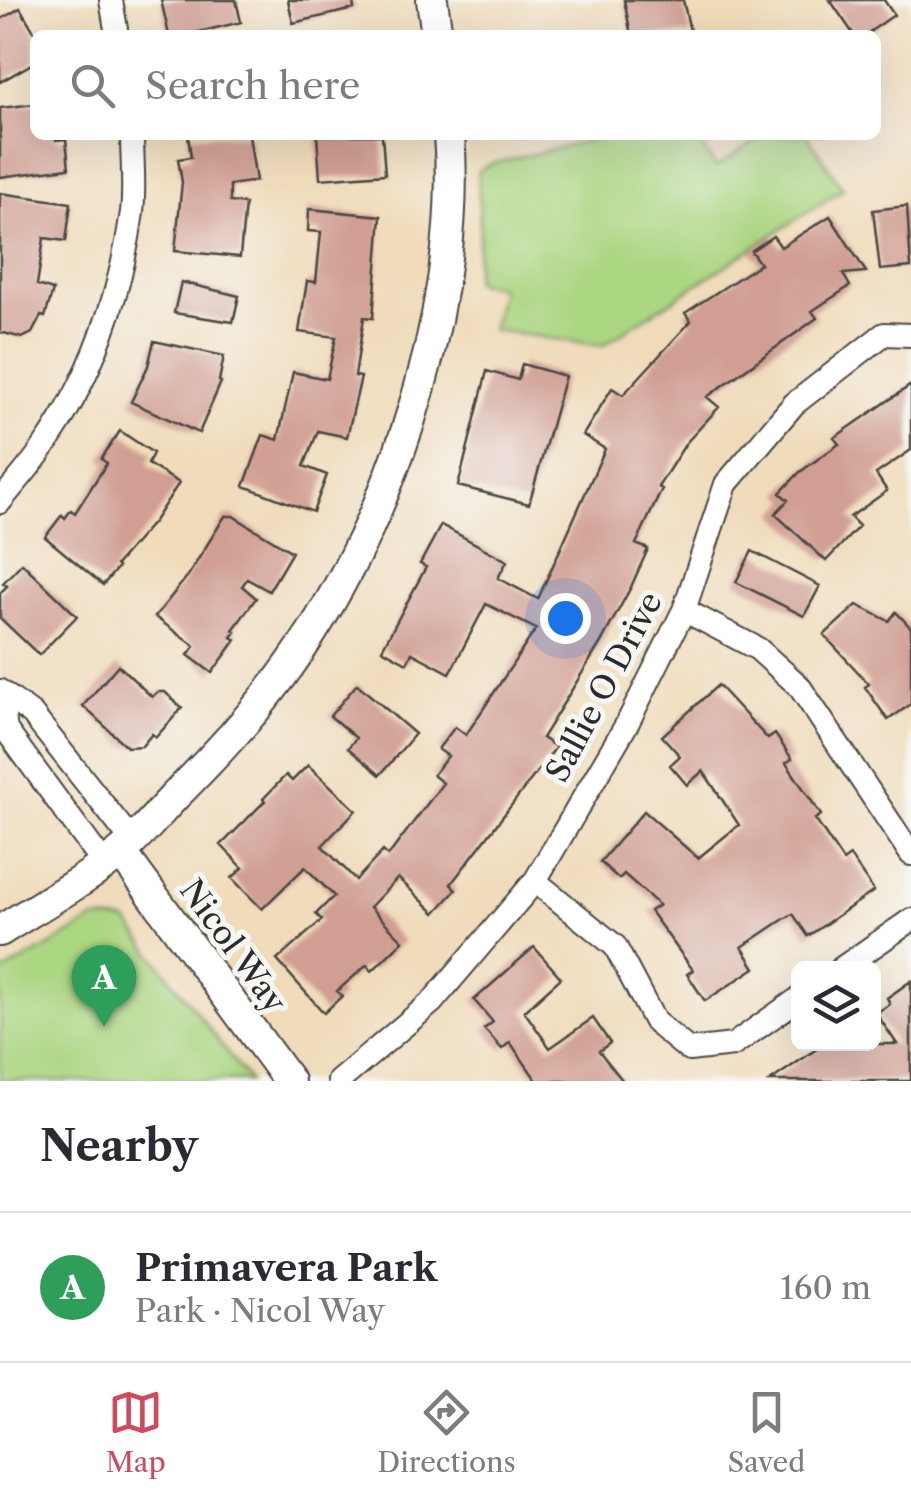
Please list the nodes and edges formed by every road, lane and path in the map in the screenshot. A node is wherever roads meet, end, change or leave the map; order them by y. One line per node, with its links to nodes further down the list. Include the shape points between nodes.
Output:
1 (111, 0): 3 (street)
2 (432, 0): 4 (street)
3 (116, 30)
4 (436, 30)
5 (132, 140): 8 (street, via 132,208 107,318 68,407)
6 (449, 140): 10 (street, via 449,210 428,359 365,536 272,688)
7 (911, 335): 9 (street, Sallie O Drive, via 884,334 794,404 726,484)
8 (0, 502)
9 (684, 610): 11 (street, via 758,649 799,686); 12 (street, Sallie O Drive)
10 (119, 852): 10 (street, Nicol Way, via 32,714 0,691 6,730); 14 (street); 17 (street, Nicol Way)
11 (911, 854)
12 (535, 881): 16 (street, via 615,946 655,1022 689,1050 732,1045); 18 (street, Sallie O Drive, via 432,1002)
13 (911, 920): 15 (street)
14 (0, 931)
15 (852, 961)
16 (791, 1004)
17 (289, 1081)
18 (339, 1081)

